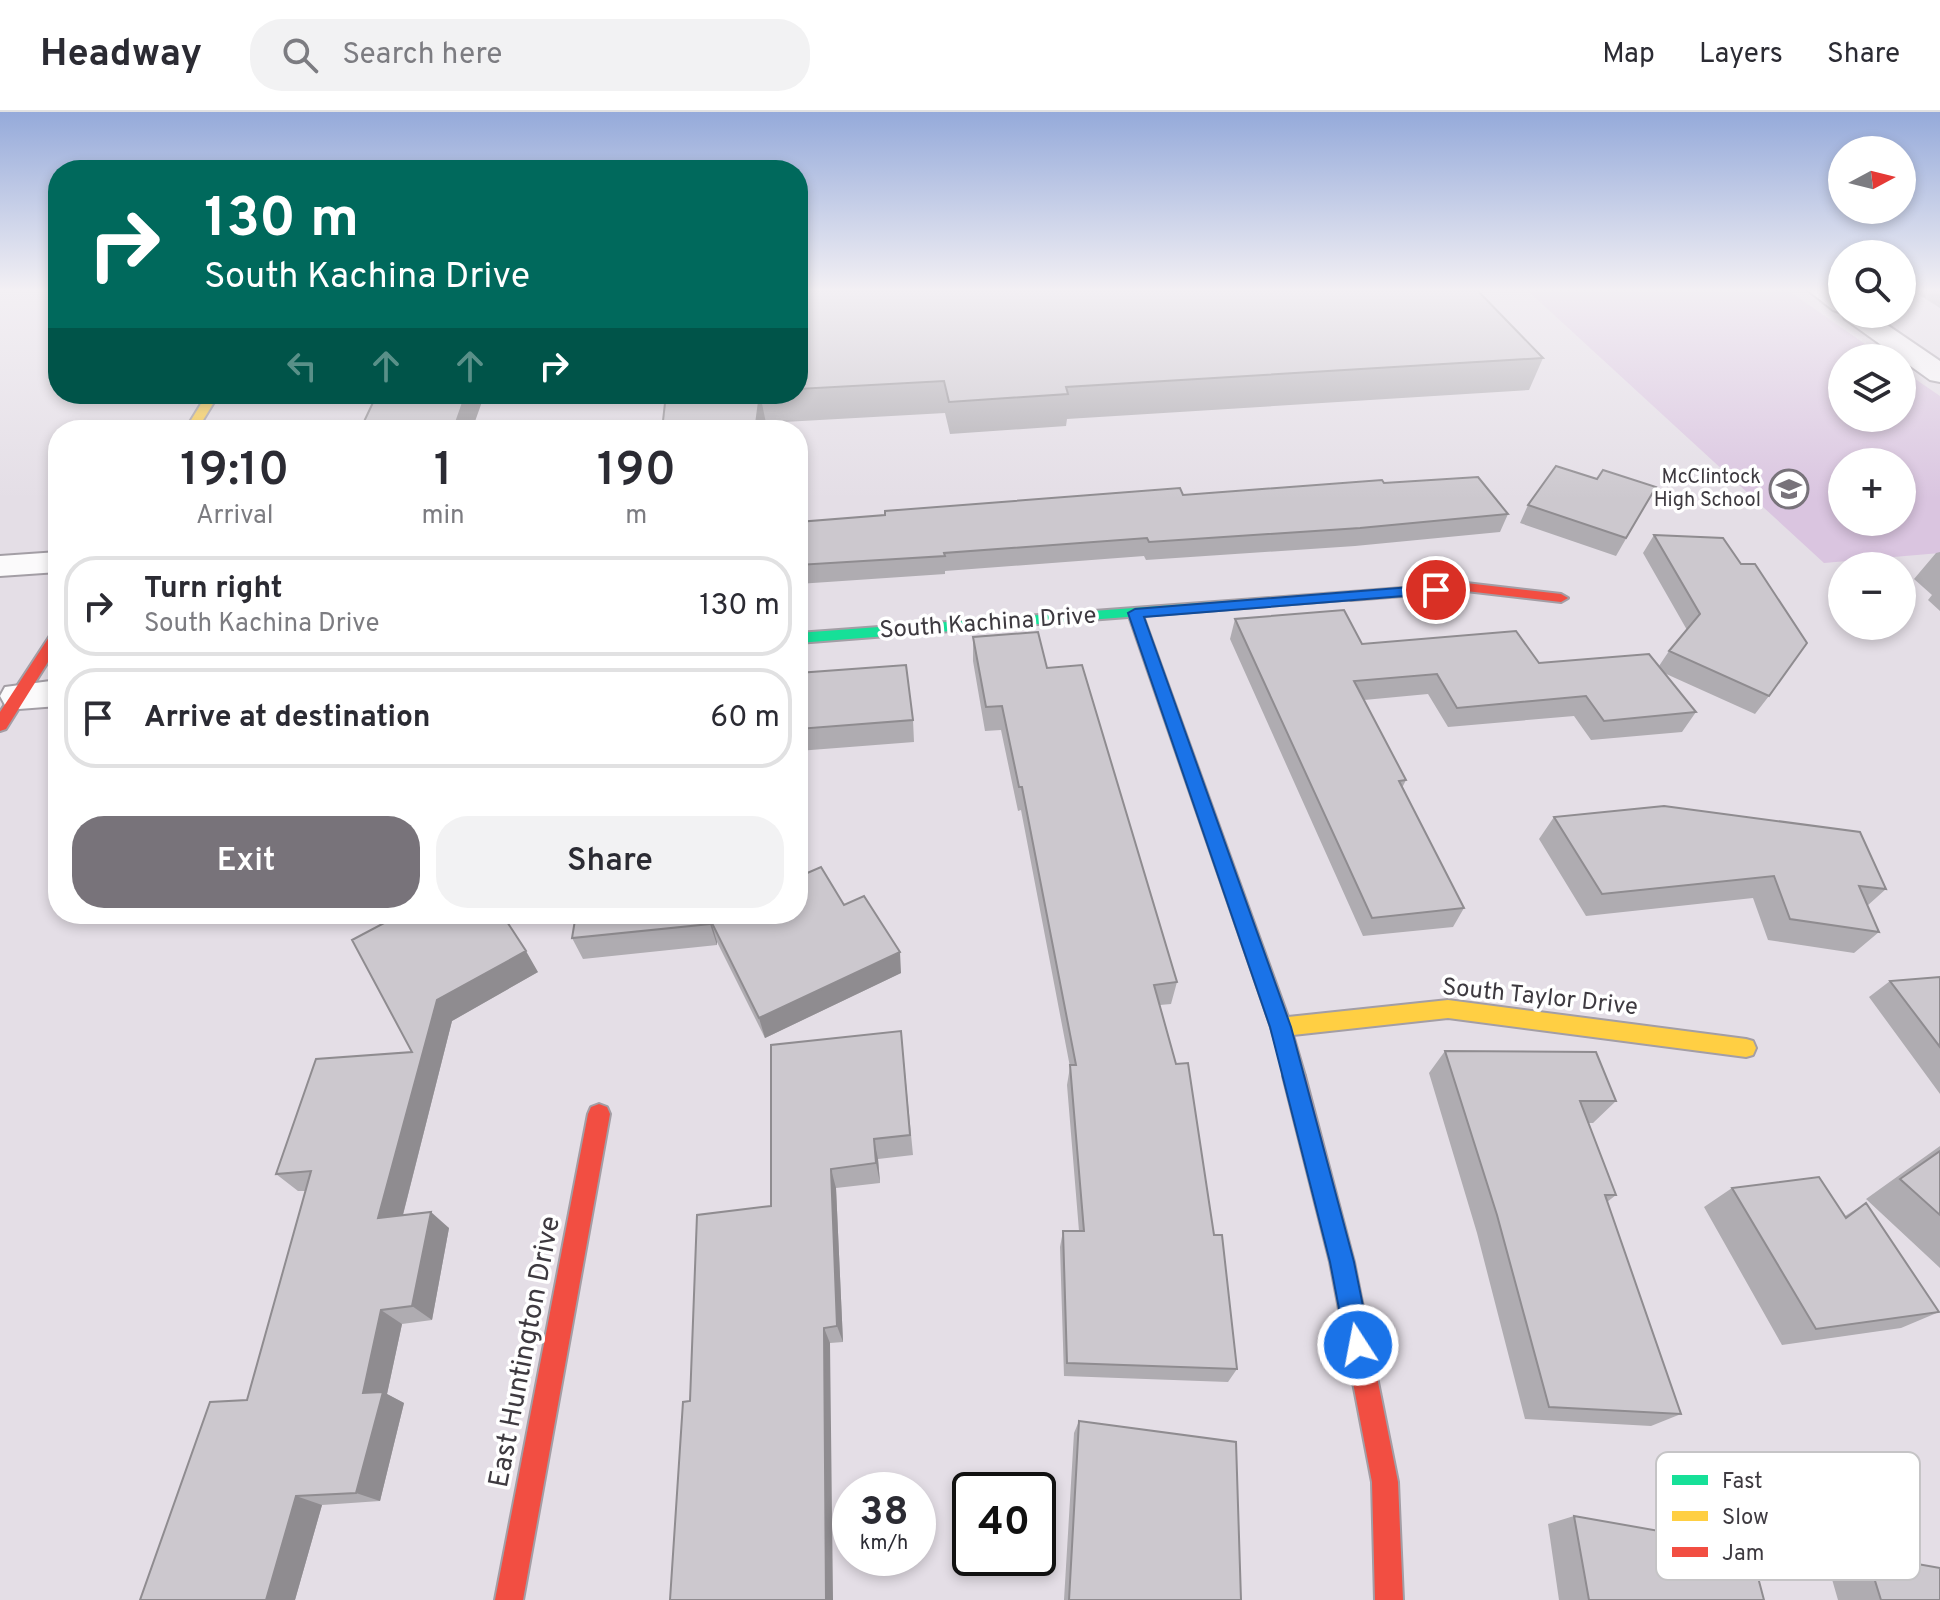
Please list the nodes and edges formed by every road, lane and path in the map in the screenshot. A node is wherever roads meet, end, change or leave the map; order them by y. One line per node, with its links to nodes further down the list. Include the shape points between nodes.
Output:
1 (1921, 360): 2 (street)
2 (1940, 374)
3 (48, 563): 4 (street)
4 (0, 566)
5 (1561, 598): 6 (street, South Kachina Drive, via 1466,587)
6 (1135, 613): 7 (street, South Kachina Drive); 11 (street)
7 (808, 637)
8 (48, 650): 10 (street)
9 (48, 697): 10 (street)
10 (9, 711)
11 (1281, 1027): 12 (street, South Taylor Drive, via 1448,1009); 15 (street, via 1342,1262 1385,1482)
12 (1746, 1048)
13 (599, 1114): 14 (street, East Huntington Drive)
14 (509, 1600)
15 (1389, 1600)

